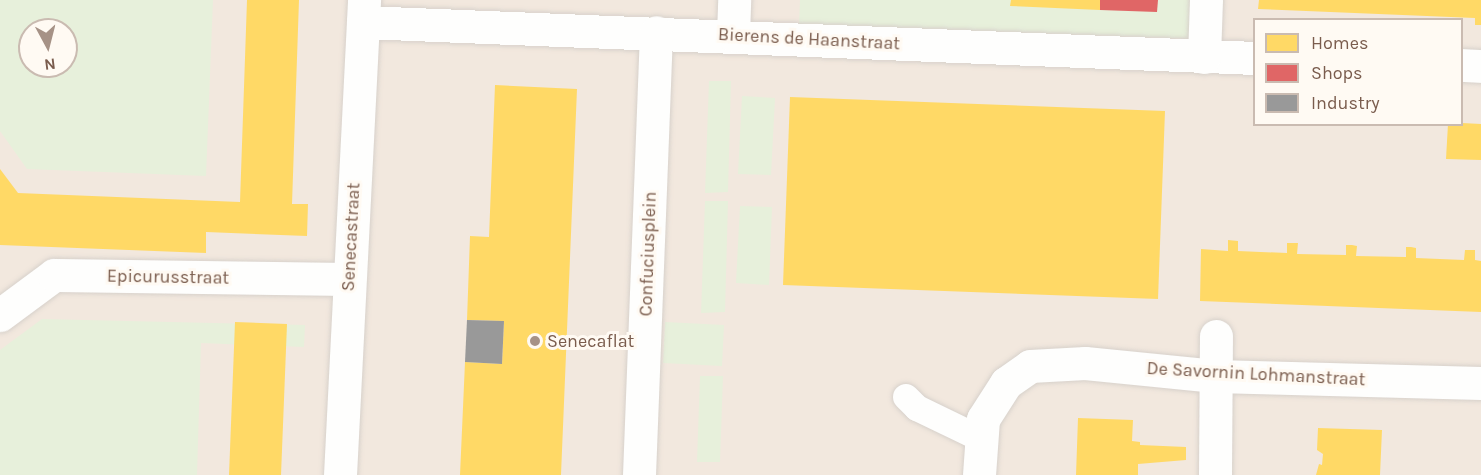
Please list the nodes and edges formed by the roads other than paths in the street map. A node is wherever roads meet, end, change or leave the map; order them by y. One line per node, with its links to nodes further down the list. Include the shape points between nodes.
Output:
1 (734, 0): 5 (street)
2 (1206, 0): 6 (street)
3 (363, 11): 4 (street, Bierens de Haanstraat); 10 (street, Senecastraat)
4 (656, 33): 5 (street, Bierens de Haanstraat); 18 (street, Confuciusplein)
5 (733, 35): 6 (street, Bierens de Haanstraat)
6 (1204, 57): 7 (street, Bierens de Haanstraat)
7 (1253, 58)
8 (1463, 65): 9 (street)
9 (1481, 66)
10 (349, 279): 11 (street, Epicurusstraat, via 54,275); 17 (street, Senecastraat)
11 (0, 315)
12 (1216, 336): 13 (street)
13 (1215, 376): 14 (street, De Savornin Lohmanstraat); 16 (street, De Savornin Lohmanstraat, via 1085,363 1030,366 1006,382 983,419); 20 (street)
14 (1481, 383)
15 (906, 397): 16 (street, via 917,408)
16 (981, 439): 19 (street)
17 (340, 475)
18 (639, 475)
19 (980, 475)
20 (1215, 475)

